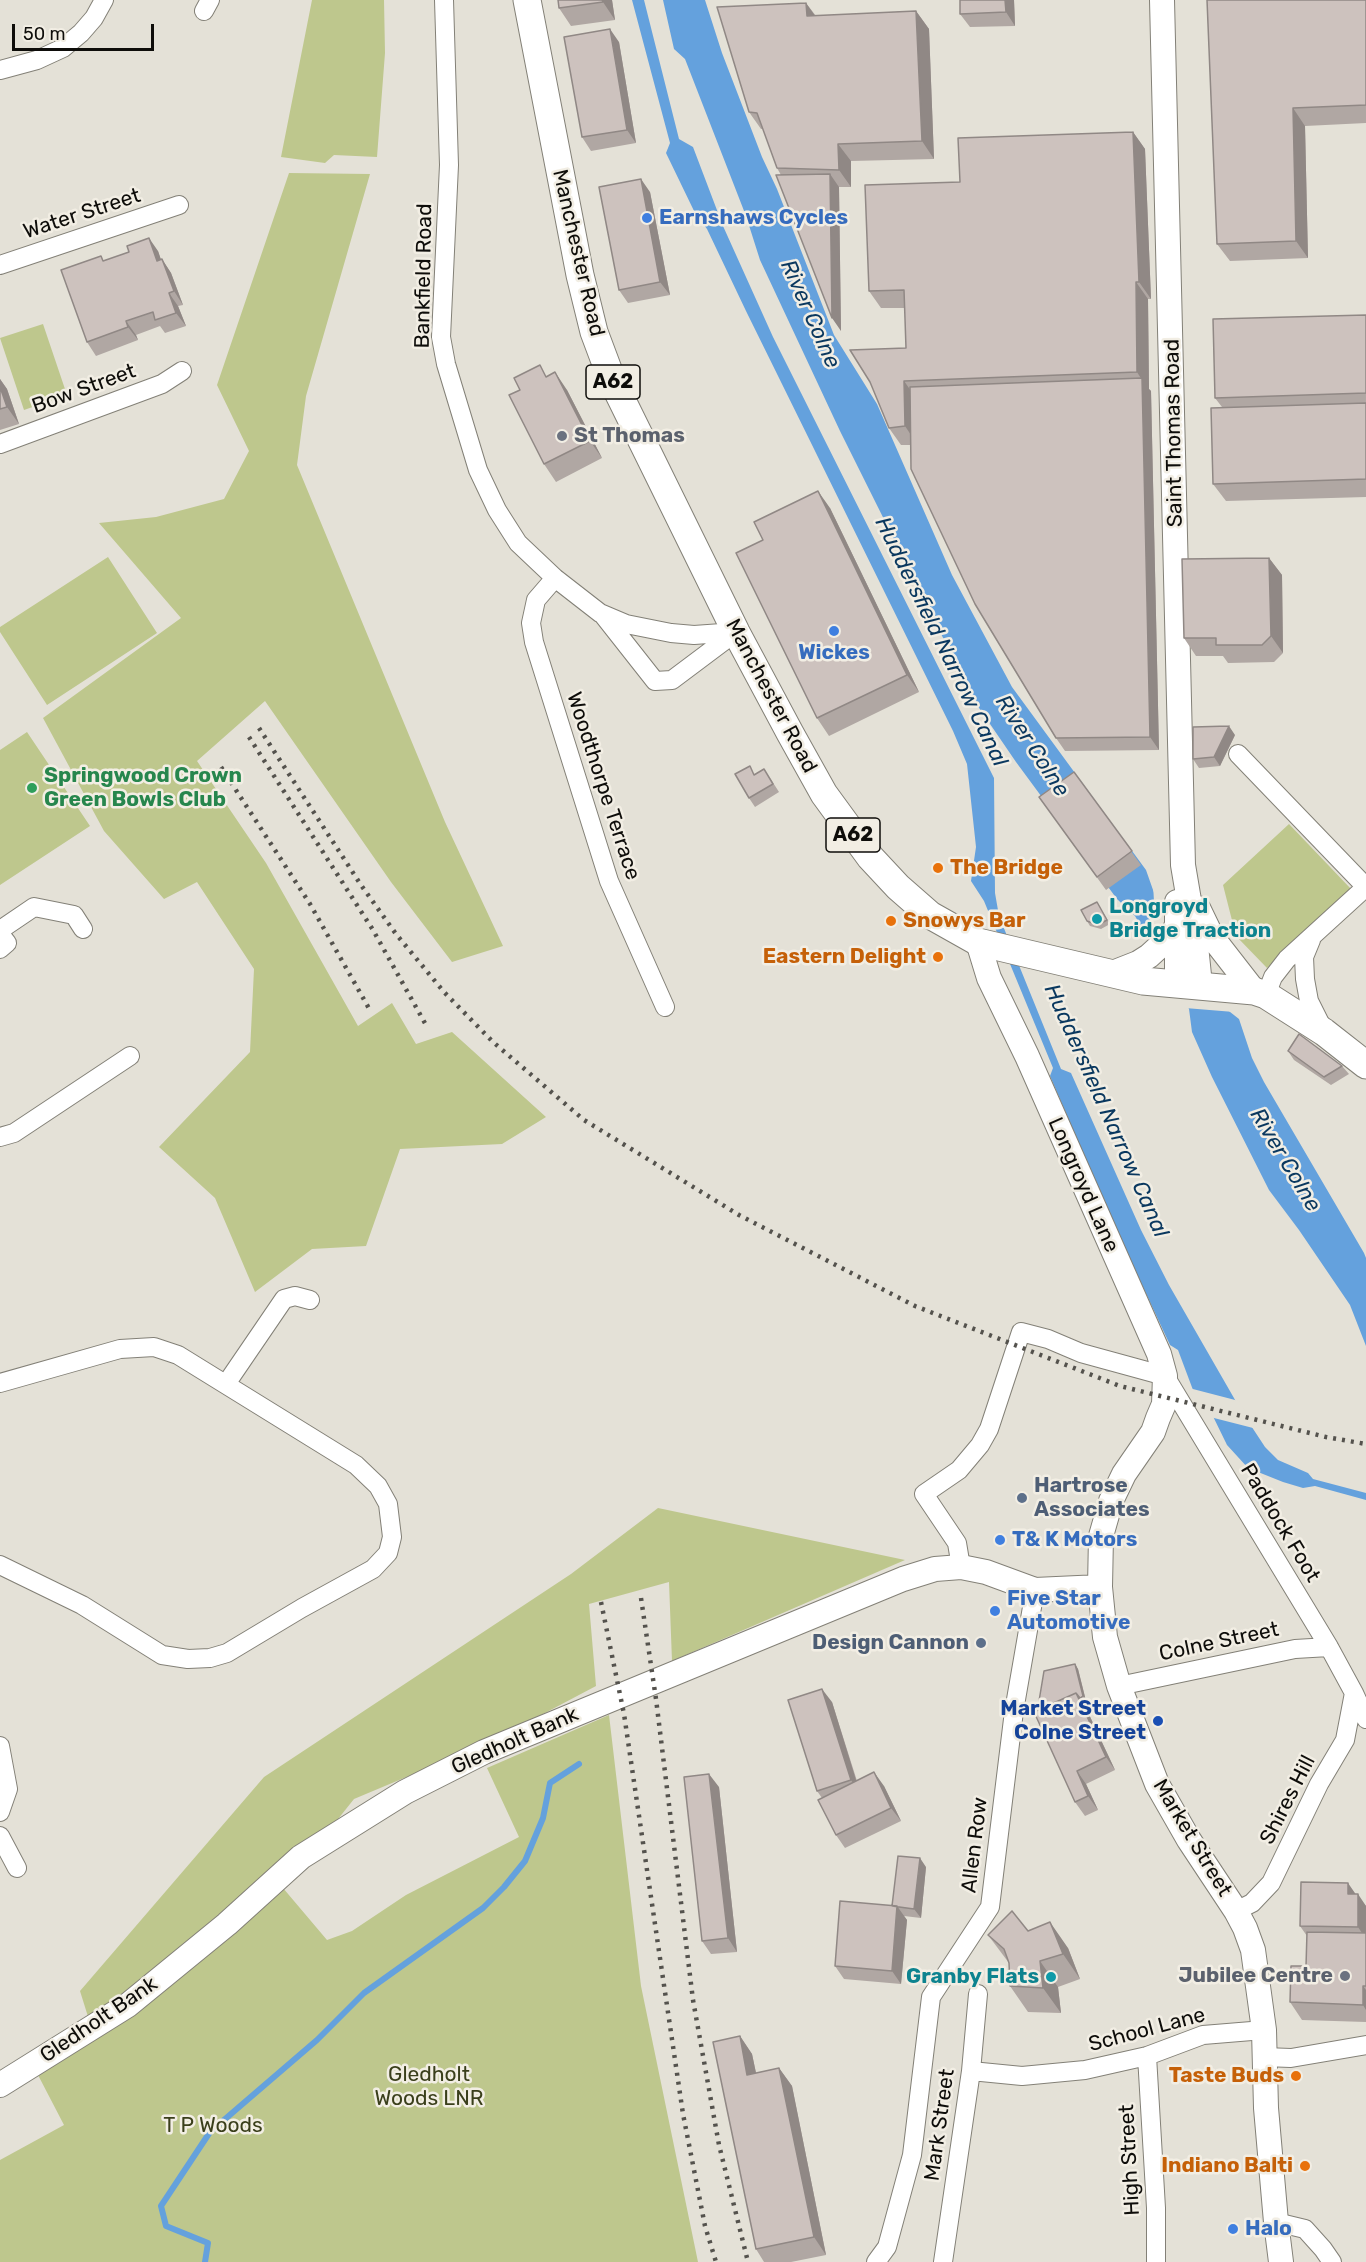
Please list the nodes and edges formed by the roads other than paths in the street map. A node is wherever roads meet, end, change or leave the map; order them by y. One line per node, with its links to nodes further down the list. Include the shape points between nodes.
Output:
1 (104, 0): 5 (street, via 88,26 63,48)
2 (444, 0): 10 (street, Bankfield Road, via 449,165 441,336 446,364 478,470 496,510 518,543)
3 (527, 0): 12 (main road, Manchester Road / A62, via 594,332 612,380)
4 (1162, 0): 14 (street, Saint Thomas Road)
5 (0, 70)
6 (179, 205): 7 (street, Water Street)
7 (0, 265)
8 (182, 371): 9 (street, Bow Street, via 162,384)
9 (0, 444)
10 (555, 578): 11 (street, Bankfield Road); 25 (street, Woodthorpe Terrace, via 536,600 531,623 534,642 609,881)
11 (600, 613): 12 (street, Bankfield Road, via 626,624 671,633 694,636); 12 (street, via 655,681 672,680)
12 (736, 632): 20 (main road, Manchester Road / A62, via 824,794 851,833 898,887 930,915)
13 (1238, 754): 15 (street)
14 (1185, 875): 16 (street, Saint Thomas Road, via 1177,882); 23 (street, Saint Thomas Road, via 1197,951); 24 (street, via 1212,937)
15 (1366, 887): 19 (street)
16 (1178, 922): 22 (street, via 1173,934 1149,956); 23 (street, Saint Thomas Road)
17 (82, 929): 18 (street, via 74,915 34,907)
18 (0, 932): 21 (street, via 7,944)
19 (1311, 940): 24 (street, via 1293,953); 26 (street, via 1304,957 1305,979)
20 (983, 943): 22 (main road, Manchester Road / A62); 31 (street, Longroyd Lane, via 989,978 1159,1354)
21 (0, 949)
22 (1110, 974): 23 (main road, Manchester Road / A62)
23 (1190, 984): 24 (main road, Manchester Road / A62)
24 (1260, 993): 26 (main road, Manchester Road / A62)
25 (665, 1006)
26 (1324, 1032): 28 (main road, Manchester Road / A62)
27 (130, 1056): 29 (street, via 14,1132)
28 (1366, 1065)
29 (0, 1137)
30 (310, 1300): 33 (street, via 295,1296 284,1299)
31 (1165, 1376): 34 (street, Longroyd Lane, via 1164,1404); 36 (street, via 1021,1332 989,1429 980,1445 959,1470 924,1494 957,1543); 39 (street, Paddock Foot)
32 (0, 1383): 33 (street, via 120,1349 154,1347 178,1355)
33 (226, 1384): 35 (street, via 356,1465 378,1486 388,1504 392,1537 388,1553 373,1569 227,1653 188,1659 162,1655 82,1605)
34 (1153, 1432): 37 (street, Market Street, via 1111,1501 1101,1536)
35 (0, 1565)
36 (961, 1567): 38 (street, Gledholt Bank); 54 (street, Gledholt Bank, via 935,1569 903,1579 484,1752 405,1792 301,1857 128,2005)
37 (1100, 1587): 38 (street, Gledholt Bank); 40 (street, Market Street, via 1105,1637)
38 (1035, 1590): 56 (street, Allen Row, via 1014,1711 990,1907 932,1997 912,2155 887,2247)
39 (1329, 1647): 40 (street, Colne Street, via 1295,1648); 41 (street, Paddock Foot)
40 (1119, 1686): 47 (street, Market Street, via 1169,1808)
41 (1360, 1694): 42 (street, Paddock Foot); 47 (street, Shires Hill, via 1345,1740 1271,1883 1252,1903)
42 (1366, 1719)
43 (0, 1746): 44 (street, via 8,1789)
44 (0, 1812)
45 (0, 1836): 46 (street)
46 (16, 1868)
47 (1236, 1911): 49 (street, Market Street, via 1253,1950)
48 (978, 1994): 53 (street, Mark Street)
49 (1264, 2030): 51 (street, School Lane, via 1203,2035); 52 (street, Market Street)
50 (1366, 2045): 52 (street, via 1291,2058)
51 (1147, 2056): 53 (street, School Lane, via 1085,2070 1022,2076); 58 (street, High Street)
52 (1264, 2056): 55 (street, Market Street)
53 (971, 2071): 57 (street, Mark Street)
54 (0, 2085)
55 (1276, 2222): 59 (street, Market Street); 60 (street, via 1305,2229)
56 (876, 2262)
57 (943, 2262)
58 (1156, 2262)
59 (1281, 2262)
60 (1332, 2262)

